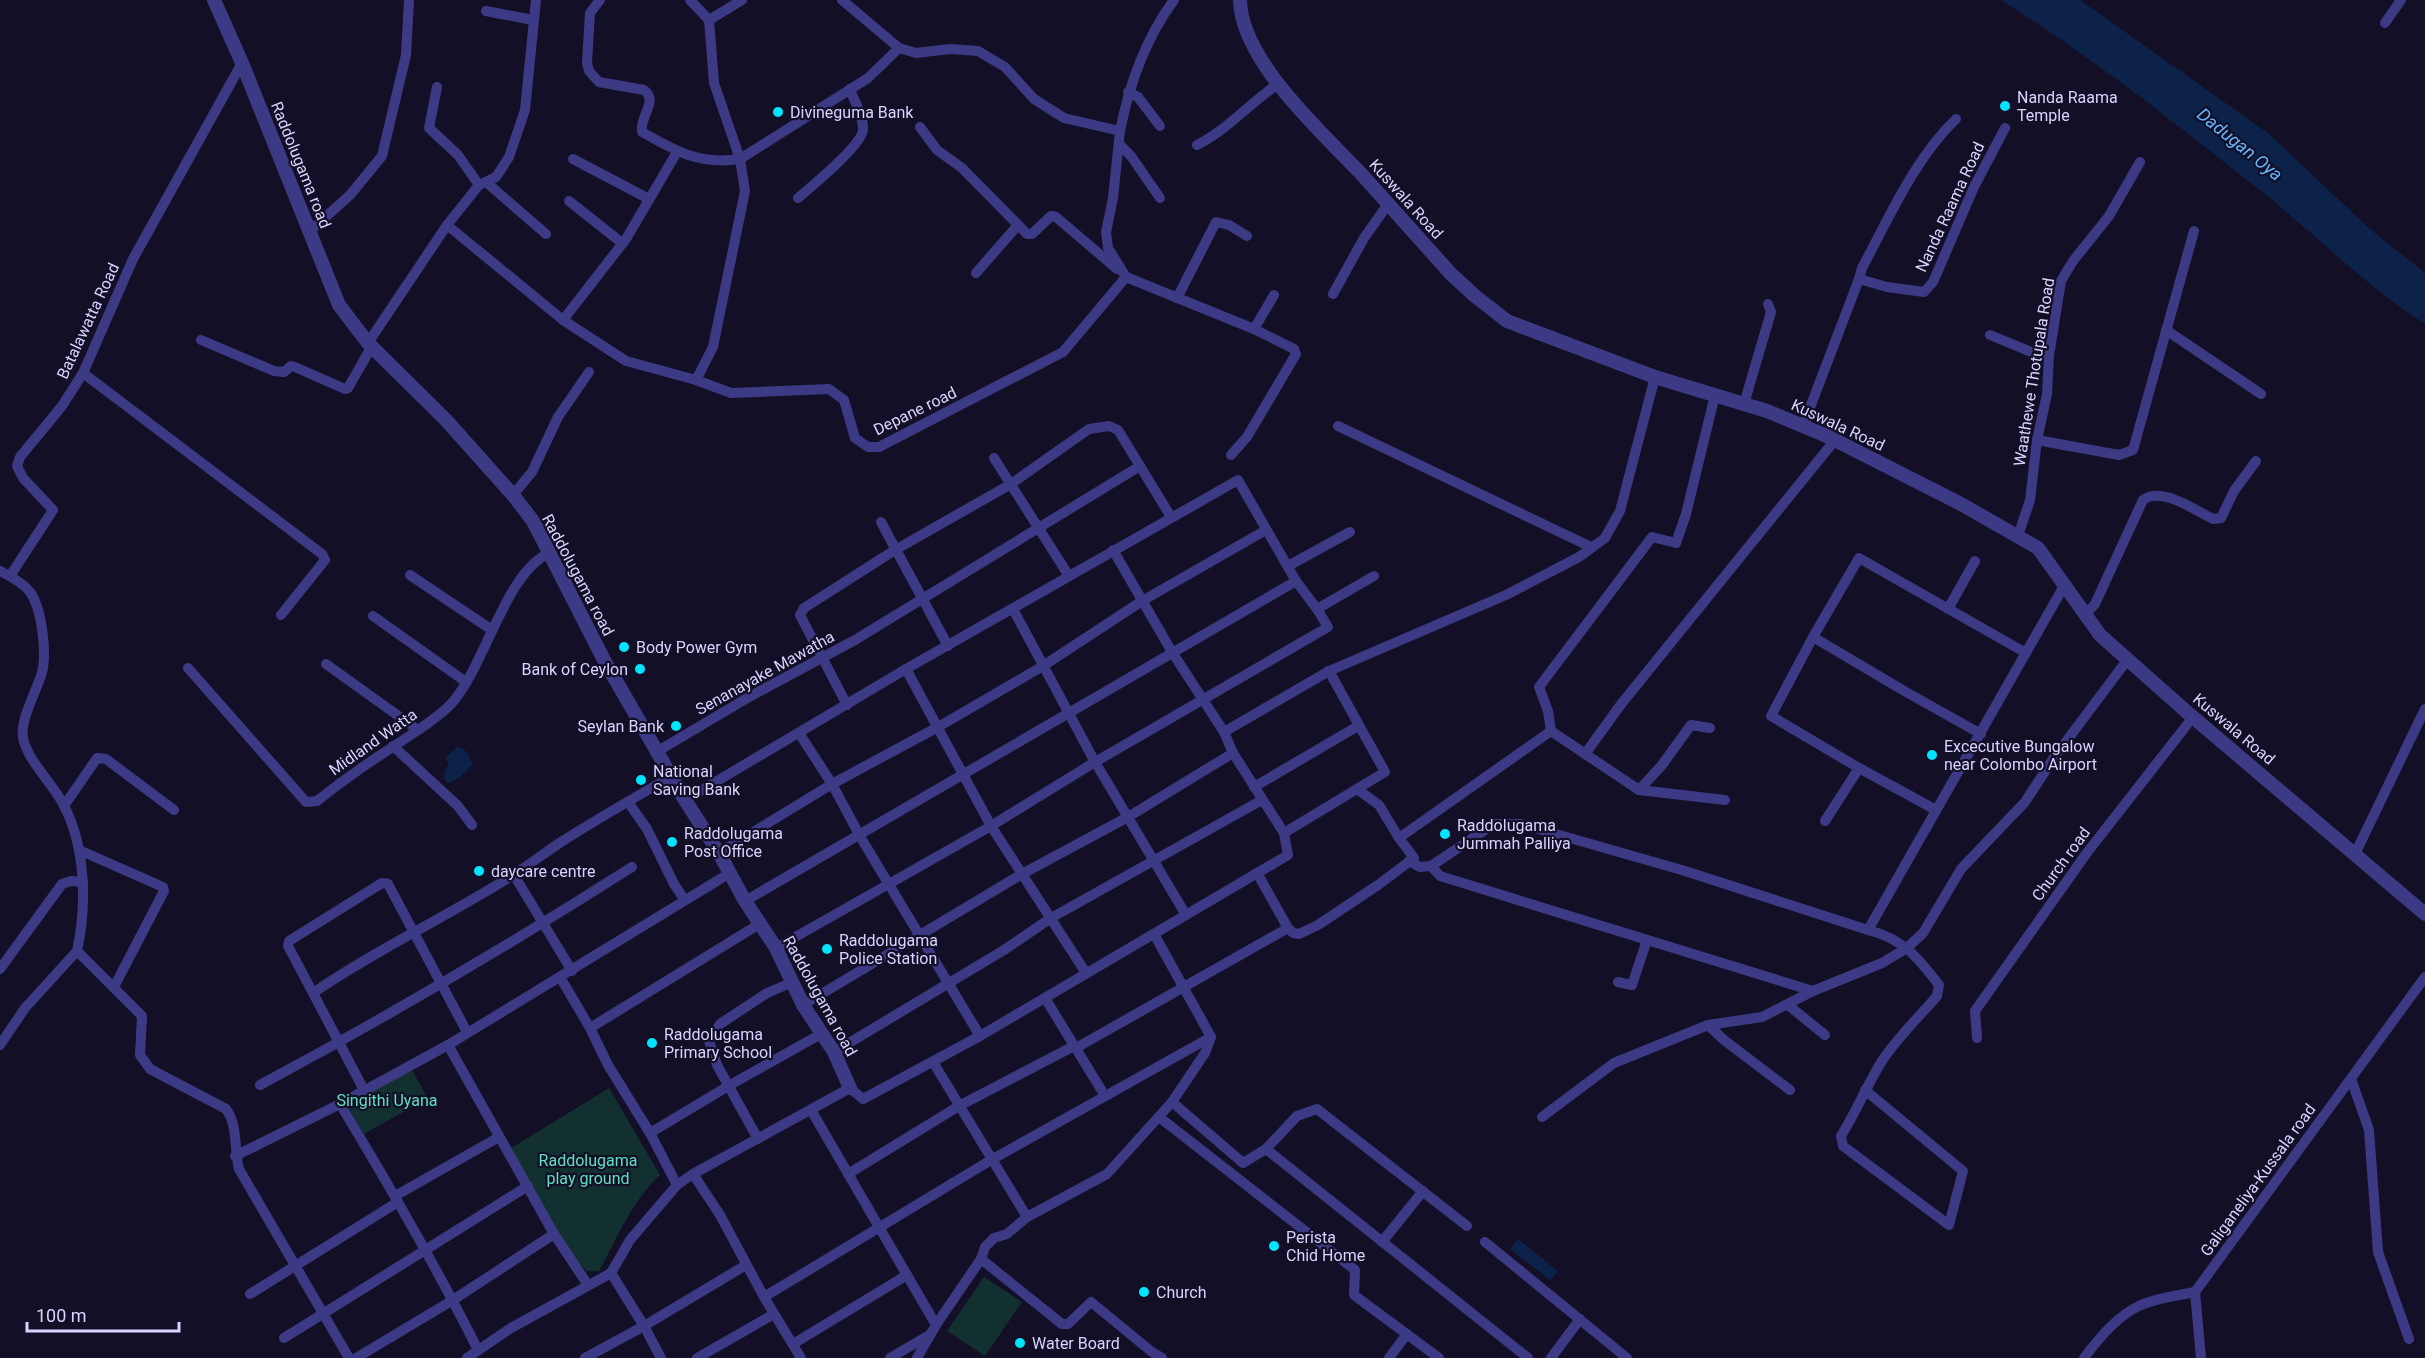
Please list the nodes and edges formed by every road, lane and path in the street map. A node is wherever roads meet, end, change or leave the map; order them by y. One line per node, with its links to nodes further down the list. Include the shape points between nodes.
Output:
1 (409, 0): 40 (street, via 406,55 382,156 350,195)
2 (536, 0): 12 (street)
3 (600, 0): 28 (street, via 590,13 590,71 599,82 650,94 642,132)
4 (690, 0): 13 (street)
5 (742, 0): 13 (street)
6 (842, 0): 15 (street)
7 (1174, 0): 20 (street)
8 (1240, 0): 17 (street, Kuswala Road, via 1251,40)
9 (2401, 0): 14 (street)
10 (216, 1): 16 (street, Raddolugama road)
11 (486, 11): 12 (street)
12 (533, 20): 32 (street, via 525,110 509,157 496,177)
13 (709, 20): 30 (street, via 714,83)
14 (2385, 23)
15 (899, 48): 19 (street, via 868,78); 25 (street, via 916,53 978,51 1005,67 1034,99 1064,118)
16 (242, 63): 40 (street, Raddolugama road); 60 (street, Batalawatta Road, via 133,259)
17 (1278, 84): 27 (street); 37 (street, Kuswala Road)
18 (436, 87): 32 (street, via 429,128)
19 (850, 89): 30 (street); 33 (street, via 863,123 862,133 831,171)
20 (1128, 92): 22 (street, via 1138,97); 25 (street)
21 (1956, 119): 47 (street, via 1938,136 1921,162)
22 (1160, 126)
23 (920, 127): 39 (street, via 937,150 962,168)
24 (2005, 128): 47 (street, Nanda Raama Road, via 1974,187 1933,282 1924,291)
25 (1120, 131): 26 (street)
26 (1119, 144): 34 (street); 46 (street, via 1106,232 1108,248)
27 (1197, 145)
28 (677, 152): 30 (street, via 718,162); 35 (street)
29 (573, 159): 35 (street)
30 (740, 159): 62 (street, via 745,191 713,347)
31 (2140, 162): 58 (street, Waathewe Thotupala Road, via 2109,216 2061,281)
32 (482, 184): 38 (street); 42 (street)
33 (798, 198)
34 (1160, 198)
35 (649, 199): 44 (street)
36 (569, 201): 44 (street)
37 (1388, 204): 49 (street); 61 (street, Kuswala Road, via 1451,274 1507,321)
38 (447, 225): 52 (street, Depane road); 57 (street)
39 (1018, 225): 45 (street); 46 (street, via 1032,234 1051,216 1056,217)
40 (310, 231): 57 (street, Raddolugama road, via 339,304)
41 (2194, 231): 54 (street)
42 (546, 234)
43 (1247, 236): 50 (street, via 1216,222)
44 (622, 243): 52 (street)
45 (976, 273)
46 (1126, 277): 50 (street); 62 (street, Depane road, via 1064,352 879,447 868,447 855,438 844,400 828,389 731,393)
47 (1859, 279): 67 (street)
48 (1274, 294): 53 (street)
49 (1333, 294)
50 (1177, 298): 53 (street)
51 (1768, 304): 65 (street, via 1771,312)
52 (563, 320): 62 (street, Depane road, via 626,361)
53 (1254, 329): 70 (street, via 1296,354 1247,437)
54 (2166, 330): 63 (street); 69 (street, via 2133,450 2119,454)
55 (1990, 334): 58 (street)
56 (201, 340): 57 (street, via 274,371 284,372 291,366 345,388 362,368)
57 (370, 344): 75 (street, Raddolugama road)
58 (2049, 356): 69 (street, Waathewe Thotupala Road, via 2047,394)
59 (589, 372): 75 (street, via 558,417 532,472)
60 (83, 373): 88 (street, Batalawatta Road, via 20,457 17,466 23,478 54,510); 99 (street, via 322,554 325,560)
61 (1655, 377): 64 (street, Kuswala Road); 82 (street, via 1620,511 1605,538)
62 (696, 380)
63 (2261, 394)
64 (1715, 395): 65 (street, Kuswala Road); 124 (street, via 1676,543 1652,537 1539,687)
65 (1744, 404): 67 (street, Kuswala Road)
66 (1338, 426): 82 (street)
67 (1803, 426): 68 (street, Kuswala Road)
68 (1835, 440): 81 (street, Kuswala Road); 131 (street)
69 (2037, 440): 81 (street, Waathewe Thotupala Road, via 2030,500)
70 (1232, 455)
71 (994, 458): 74 (street)
72 (2256, 461): 100 (street, via 2234,491 2221,518 2213,519 2162,495 2142,500 2095,604)
73 (1140, 466): 74 (street, via 1118,430 1109,426 1089,429); 76 (street); 78 (street, Senanayake Mawatha)
74 (1011, 484): 78 (street); 83 (street)
75 (513, 495): 85 (street, Raddolugama road)
76 (1172, 517): 79 (street, via 1238,480); 84 (street)
77 (880, 522): 83 (street)
78 (1038, 527): 90 (street); 94 (street, Senanayake Mawatha)
79 (1266, 530): 87 (street); 95 (street)
80 (1350, 532): 87 (street)
81 (2018, 536): 93 (street, Kuswala Road, via 2038,548)
82 (1591, 548): 113 (street, via 1506,595)
83 (895, 550): 94 (street); 107 (street, via 804,608 800,615)
84 (1113, 550): 90 (street); 95 (street)
85 (550, 553): 102 (street, Midland Watta, via 538,557 513,591); 129 (street, Raddolugama road, via 604,660)
86 (1975, 561): 98 (street)
87 (1288, 566): 92 (street)
88 (5, 574): 144 (street, via 30,592 44,647 42,671 21,730 24,743)
89 (410, 575): 102 (street)
90 (1069, 576): 96 (street)
91 (1374, 576): 97 (street)
92 (1296, 580): 97 (street); 105 (street)
93 (2064, 586): 100 (street, Kuswala Road); 106 (street)
94 (922, 597): 104 (street); 107 (street, Senanayake Mawatha)
95 (1142, 601): 105 (street); 110 (street)
96 (1013, 609): 104 (street); 110 (street)
97 (1317, 609): 115 (street, via 1328,627)
98 (1948, 609): 103 (street, via 1859,558); 106 (street)
99 (281, 615)
100 (2085, 615): 108 (street, Kuswala Road, via 2100,635)
101 (373, 616): 114 (street)
102 (492, 630): 114 (street, Midland Watta)
103 (1813, 637): 127 (street); 133 (street, via 1771,716)
104 (948, 646): 112 (street)
105 (1172, 652): 115 (street); 118 (street)
106 (2026, 653): 127 (street)
107 (820, 658): 116 (street); 129 (street, Senanayake Mawatha)
108 (2128, 659): 119 (street, Kuswala Road); 181 (street, via 2025,802 1962,869 1923,933)
109 (326, 664): 123 (street)
110 (1043, 666): 118 (street); 121 (street)
111 (188, 669): 128 (street, Midland Watta, via 306,802 317,801)
112 (906, 669): 116 (street); 121 (street)
113 (1329, 671): 120 (street); 125 (street)
114 (466, 682): 123 (street, Midland Watta, via 451,704)
115 (1204, 699): 125 (street); 132 (street)
116 (847, 705): 126 (street)
117 (2425, 709): 156 (street)
118 (1068, 712): 132 (street); 134 (street)
119 (2193, 717): 156 (street, Kuswala Road); 206 (street, Church road, via 2086,854 1975,1011)
120 (1358, 726): 137 (street); 138 (street, via 1385,772)
121 (938, 728): 134 (street); 136 (street)
122 (1710, 728): 139 (street, via 1691,725)
123 (418, 730): 128 (street, Midland Watta)
124 (1551, 731): 131 (street); 153 (street)
125 (1224, 732): 130 (street)
126 (799, 733): 136 (street); 140 (street)
127 (1981, 734): 146 (street)
128 (393, 746): 149 (street, via 458,806)
129 (658, 751): 135 (street, Raddolugama road)
130 (1233, 753): 137 (street); 147 (street)
131 (1585, 754): 139 (street)
132 (1095, 762): 147 (street); 150 (street)
133 (1859, 768): 146 (street); 148 (street)
134 (963, 773): 150 (street); 152 (street)
135 (672, 776): 140 (street, Raddolugama road); 143 (street)
136 (832, 784): 152 (street); 155 (street)
137 (1254, 787): 141 (street)
138 (1357, 789): 151 (street); 153 (street, via 1379,806)
139 (1640, 790): 142 (street)
140 (685, 800): 155 (street, Raddolugama road)
141 (1262, 800): 151 (street); 157 (street)
142 (1725, 800)
143 (628, 802): 164 (street); 167 (street)
144 (64, 806): 145 (street, via 97,758 106,759); 154 (street)
145 (174, 810)
146 (1936, 810): 175 (street)
147 (1128, 817): 157 (street); 163 (street)
148 (1826, 821)
149 (472, 825)
150 (991, 826): 163 (street); 166 (street)
151 (1284, 833): 162 (street, via 1288,855)
152 (858, 834): 166 (street); 168 (street)
153 (1399, 838): 158 (street, via 1414,858)
154 (79, 850): 165 (street); 192 (street, via 163,887)
155 (719, 853): 161 (street, Raddolugama road)
156 (2355, 854): 169 (street, Kuswala Road)
157 (1155, 860): 170 (street); 171 (street)
158 (1409, 861): 159 (street, via 1420,867); 174 (street, via 1318,925 1299,934)
159 (1431, 866): 175 (street, via 1494,824 1521,824); 179 (street, via 1440,876)
160 (632, 867): 172 (street)
161 (730, 873): 167 (street); 168 (street, Raddolugama road)
162 (1257, 873): 170 (street); 174 (street)
163 (1022, 874): 171 (street); 178 (street)
164 (514, 875): 172 (street); 176 (street)
165 (82, 882): 182 (street, via 83,925); 183 (street, via 62,884)
166 (890, 885): 178 (street); 180 (street)
167 (684, 899): 184 (street)
168 (745, 901): 173 (street, Raddolugama road)
169 (2425, 914)
170 (1186, 915): 177 (street)
171 (1051, 918): 185 (street); 189 (street)
172 (544, 923): 184 (street); 191 (street)
173 (761, 923): 180 (street, Raddolugama road); 200 (street)
174 (1288, 928): 193 (street)
175 (1868, 930): 181 (street, via 1898,940)
176 (414, 932): 191 (street); 195 (street); 195 (street, via 388,884 372,888 289,941 288,946)
177 (1154, 934): 185 (street); 193 (street)
178 (919, 935): 189 (street); 197 (street)
179 (1647, 940): 190 (street, via 1632,985); 194 (street)
180 (776, 948): 188 (street, Raddolugama road)
181 (1907, 948): 194 (street, via 1882,963); 219 (street, via 1939,986 1937,996 1883,1059)
182 (77, 951): 192 (street); 208 (street, via 25,1008)
183 (0, 969)
184 (572, 971): 186 (street)
185 (1086, 973): 196 (street)
186 (560, 977): 200 (street); 201 (street)
187 (2425, 977): 213 (street, Galiganeliya-Kussala road)
188 (793, 982): 197 (street, Raddolugama road); 215 (street, via 767,993 720,1024 709,1041 717,1065)
189 (948, 982): 204 (street); 211 (street)
190 (1618, 982)
191 (441, 983): 201 (street); 207 (street)
192 (114, 987): 231 (street, via 142,1016 140,1055 150,1069 226,1109 232,1118)
193 (1183, 987): 205 (street); 210 (street)
194 (1813, 991): 198 (street)
195 (313, 993): 207 (street)
196 (1045, 998): 204 (street); 210 (street)
197 (803, 1005): 202 (street, Raddolugama road)
198 (1788, 1005): 199 (street, via 1762,1017); 203 (street)
199 (1708, 1025): 218 (street); 226 (street, via 1614,1063)
200 (590, 1028): 227 (street)
201 (467, 1032): 209 (street)
202 (821, 1034): 211 (street, Raddolugama road); 215 (street)
203 (1825, 1035)
204 (980, 1036): 212 (street)
205 (1211, 1037): 220 (street); 221 (street, via 1205,1053)
206 (1977, 1038)
207 (339, 1043): 214 (street); 217 (street)
208 (0, 1045)
209 (448, 1045): 217 (street); 228 (street)
210 (1075, 1047): 220 (street); 223 (street)
211 (834, 1052): 216 (street, Raddolugama road)
212 (933, 1062): 216 (street, via 863,1099); 223 (street)
213 (2351, 1079): 252 (street, Galiganeliya-Kussala road); 263 (street, via 2369,1130 2378,1252)
214 (260, 1085)
215 (730, 1085): 227 (street); 229 (street)
216 (850, 1088): 224 (street)
217 (364, 1090): 222 (street)
218 (1790, 1090)
219 (1865, 1090): 219 (street, via 1841,1136 1844,1146 1949,1226 1963,1171)
220 (1105, 1096): 232 (street)
221 (1172, 1102): 225 (street); 230 (street, via 1243,1163)
222 (340, 1104): 231 (street); 238 (street)
223 (959, 1106): 232 (street); 234 (street)
224 (811, 1110): 229 (street); 234 (street)
225 (1159, 1117): 239 (street, via 1107,1174); 261 (street, via 1355,1270 1354,1295)
226 (1542, 1117)
227 (650, 1133): 235 (street)
228 (499, 1137): 236 (street); 238 (street)
229 (758, 1139): 233 (street)
230 (1266, 1149): 237 (street, via 1297,1116 1317,1109); 243 (street)
231 (235, 1156): 248 (street)
232 (991, 1160): 239 (street); 240 (street)
233 (693, 1174): 235 (street); 247 (street)
234 (848, 1174): 240 (street)
235 (677, 1185): 249 (street, via 630,1240)
236 (528, 1186): 242 (street); 245 (street)
237 (1423, 1191): 241 (street); 243 (street)
238 (396, 1199): 245 (street); 248 (street)
239 (1027, 1217): 246 (street, via 985,1246)
240 (879, 1226): 250 (street); 254 (street)
241 (1467, 1226)
242 (554, 1234): 251 (street); 255 (street)
243 (1382, 1242): 279 (street)
244 (1485, 1242): 258 (street)
245 (424, 1250): 255 (street); 256 (street)
246 (981, 1259): 260 (street); 266 (street, via 1062,1324 1068,1324 1091,1302)
247 (746, 1265): 254 (street); 259 (street)
248 (296, 1266): 253 (street); 256 (street)
249 (611, 1273): 251 (street); 259 (street)
250 (907, 1275): 260 (street); 264 (street)
251 (588, 1285): 265 (street)
252 (2195, 1292): 282 (street, via 2140,1305 2120,1319); 283 (street)
253 (250, 1294)
254 (764, 1297): 257 (street)
255 (453, 1300): 265 (street); 268 (street)
256 (323, 1312): 262 (street); 267 (street)
257 (774, 1314): 264 (street); 272 (street)
258 (1580, 1320): 280 (street); 281 (street)
259 (644, 1326): 270 (street); 271 (street)
260 (934, 1329): 274 (street); 275 (street)
261 (1407, 1334): 277 (street); 278 (street)
262 (284, 1338)
263 (2409, 1339)
264 (793, 1344): 273 (street)
265 (478, 1350): 269 (street)
266 (1149, 1355): 276 (street)
267 (350, 1358)
268 (356, 1358)
269 (466, 1358)
270 (585, 1358)
271 (661, 1358)
272 (697, 1358)
273 (801, 1358)
274 (890, 1358)
275 (917, 1358)
276 (1162, 1358)
277 (1389, 1358)
278 (1439, 1358)
279 (1528, 1358)
280 (1551, 1358)
281 (1627, 1358)
282 (2084, 1358)
283 (2201, 1358)

